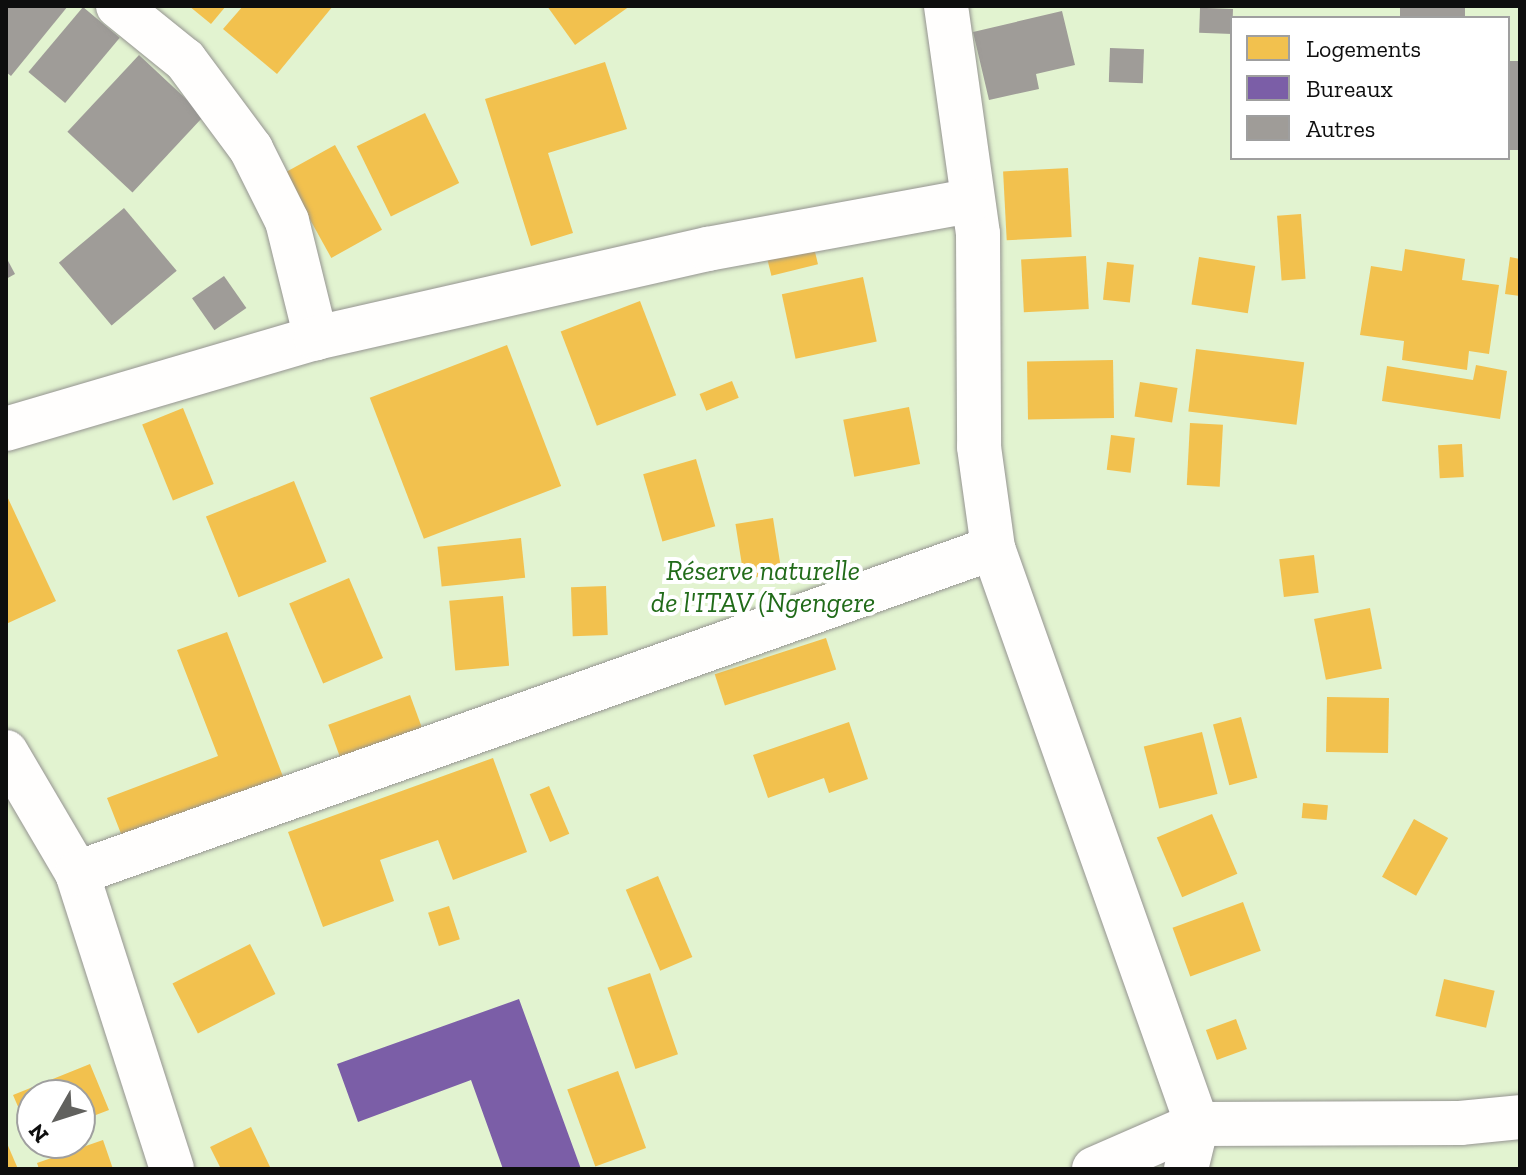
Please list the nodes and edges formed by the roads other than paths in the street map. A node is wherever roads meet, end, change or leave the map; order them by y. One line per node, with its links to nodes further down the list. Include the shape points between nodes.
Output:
1 (118, 6): 4 (street, via 185,60 251,149 287,221)
2 (946, 6): 3 (street)
3 (970, 201): 4 (street, via 708,249); 6 (street, via 978,234 979,447)
4 (316, 338): 5 (street)
5 (6, 429)
6 (993, 548): 8 (street); 10 (street)
7 (6, 752): 8 (street)
8 (77, 873): 11 (street)
9 (1520, 1117): 10 (street, via 1460,1123)
10 (1197, 1124): 12 (street); 13 (street)
11 (172, 1169)
12 (1094, 1169)
13 (1186, 1169)

